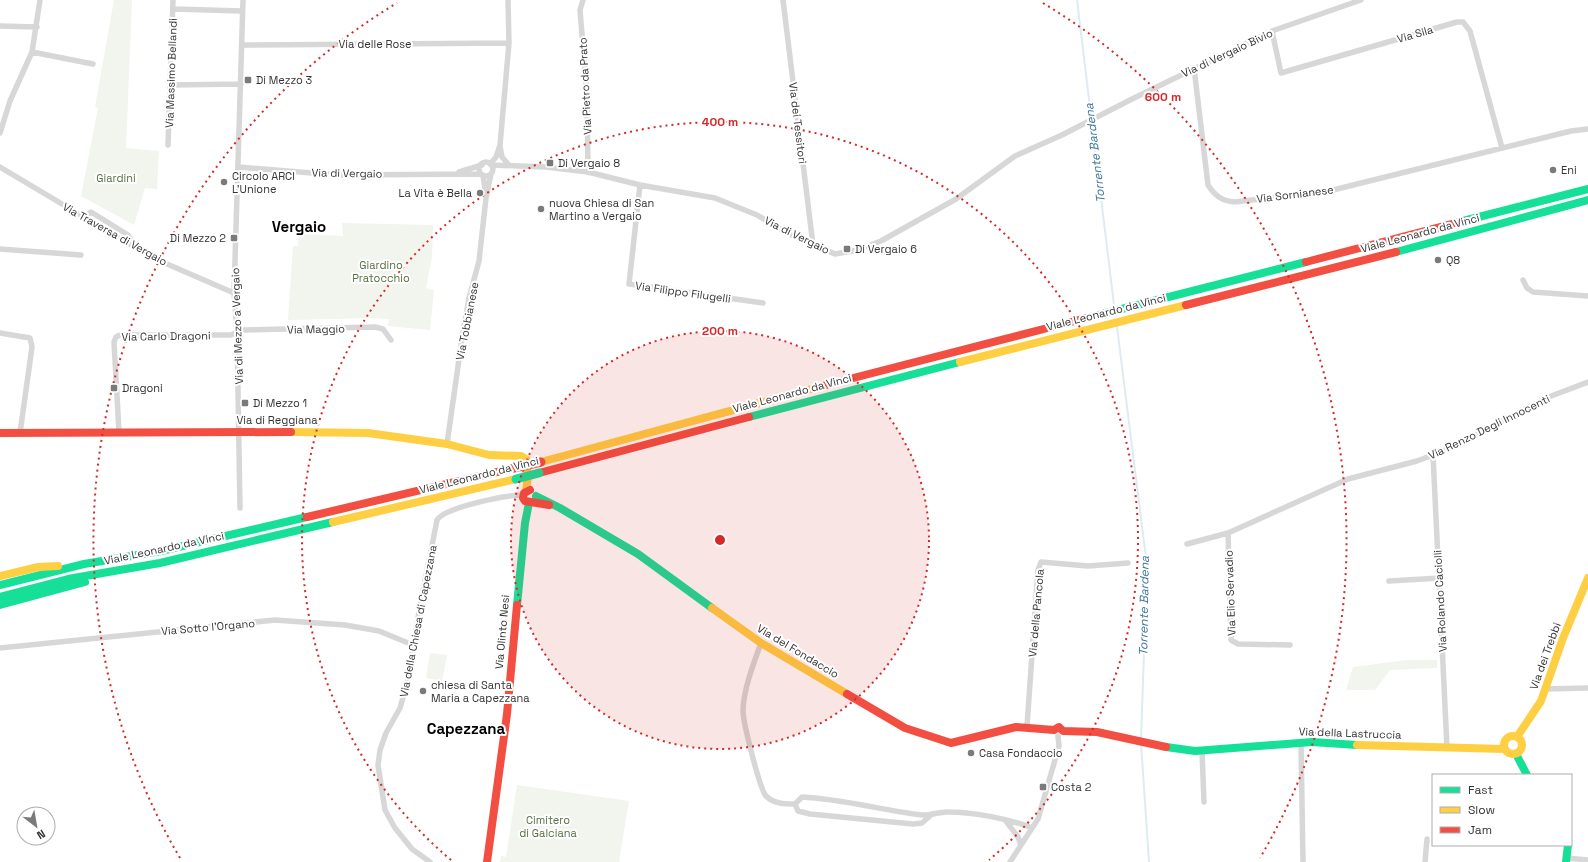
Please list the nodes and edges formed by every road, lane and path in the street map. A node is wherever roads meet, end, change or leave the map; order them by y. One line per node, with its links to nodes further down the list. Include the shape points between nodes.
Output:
1 (40, 0): 12 (street)
2 (173, 0): 9 (street, Via Massimo Bellandi)
3 (243, 0): 10 (street, Via di Mezzo a Vergaio)
4 (508, 0): 14 (street)
5 (583, 0): 32 (street, Via Pietro da Prato, via 580,10 587,96)
6 (782, 0): 40 (street, Via dei Tessitori)
7 (1361, 0): 8 (street, Via di Vergaio Bivio)
8 (1349, 1): 13 (street, Via di Vergaio Bivio)
9 (173, 9): 10 (street); 20 (street, Via Massimo Bellandi)
10 (242, 11): 15 (street, Via di Mezzo a Vergaio)
11 (0, 26): 12 (street)
12 (37, 27): 16 (street)
13 (1272, 31): 18 (street, Via di Vergaio Bivio); 26 (street, Via Sila, via 1281,73 1463,22 1470,31)
14 (509, 43): 15 (street, Via delle Rose); 25 (street)
15 (242, 45): 19 (street, Via di Mezzo a Vergaio)
16 (32, 52): 17 (street); 23 (street)
17 (93, 64)
18 (1194, 68): 21 (street, Via di Vergaio Bivio); 26 (street, Via Sornianese, via 1208,185 1214,195 1225,201 1235,202 1333,190)
19 (241, 84): 20 (street); 31 (street, Via di Mezzo a Vergaio)
20 (170, 85): 24 (street, Via Massimo Bellandi)
21 (1098, 116): 40 (street, Via di Vergaio, via 1015,156 956,199 881,242 835,254)
22 (1588, 129): 26 (street, Via Sornianese)
23 (0, 133)
24 (168, 145)
25 (500, 145): 28 (street); 29 (street, via 502,157)
26 (1502, 148)
27 (482, 165): 28 (street, Via di Vergaio); 33 (street, Via di Vergaio); 34 (street)
28 (491, 165): 29 (street, Via di Vergaio); 35 (street)
29 (509, 165): 32 (street, Via di Vergaio)
30 (0, 167): 44 (street, Via Traversa di Vergaio, via 136,248)
31 (238, 167): 33 (street, Via di Vergaio, via 336,175); 44 (street, Via di Mezzo a Vergaio)
32 (588, 172): 36 (street, Via di Vergaio)
33 (457, 173): 34 (street, Via di Vergaio)
34 (482, 174): 35 (street, Via di Vergaio); 38 (street, Via Tobbianese)
35 (491, 174): 38 (street, Via Tobbianese)
36 (640, 186): 40 (street, Via di Vergaio, via 721,200 757,215); 46 (street, Via Filippo Filugelli, via 629,284)
37 (1588, 189): 63 (main road, Viale Leonardo da Vinci, bridge, via 736,408 541,462 161,551)
38 (486, 198): 55 (street, Via Tobbianese, via 479,261 462,338)
39 (1588, 200): 61 (main road, Viale Leonardo da Vinci, bridge, via 1414,248 864,386 516,479)
40 (814, 246)
41 (0, 249): 42 (street)
42 (81, 255)
43 (1524, 280): 45 (street, via 1527,288 1533,292)
44 (234, 293): 47 (street, Via di Mezzo a Vergaio)
45 (1588, 296)
46 (763, 303)
47 (237, 332): 49 (street, Via Maggio, via 375,327 383,329); 51 (street, Via Carlo Dragoni, via 231,335 116,337 114,342); 52 (street, Via di Mezzo a Vergaio)
48 (0, 333): 54 (street, via 30,338 32,347)
49 (391, 340)
50 (1588, 382): 56 (street, Via Renzo Degli Innocenti, via 1546,398)
51 (119, 432): 52 (main road, Via di Reggiana); 54 (main road, Via di Reggiana)
52 (239, 432): 55 (main road, Via di Reggiana, via 368,433); 58 (street, Via di Mezzo a Vergaio)
53 (1, 433): 54 (main road, Via di Reggiana)
54 (20, 433)
55 (447, 444): 57 (main road, Via di Reggiana, via 489,455 524,457 527,464)
56 (1433, 455): 59 (street, Via Renzo Degli Innocenti, via 1348,479); 65 (street, Via Rolando Caciolli)
57 (529, 497): 71 (main road, Via del Fondaccio, via 554,505 638,554); 72 (street, Via della Chiesa di Capezzana, via 495,499 457,508 440,516 437,520); 100 (main road, Via Olinto Nesi, via 507,714)
58 (240, 508)
59 (1228, 533): 60 (street, Via Renzo Degli Innocenti); 73 (street, Via Elio Servadio, via 1231,640 1238,644)
60 (1187, 544)
61 (160, 563): 69 (main road, Viale Leonardo da Vinci, via 68,579); 70 (main road)
62 (1128, 563): 77 (street, Via della Pancola, via 1088,566 1042,562 1038,570)
63 (84, 564): 64 (main road, via 43,566); 68 (main road, Viale Leonardo da Vinci)
64 (2, 575)
65 (1440, 578): 67 (street); 82 (street, Via Rolando Caciolli)
66 (1588, 578): 76 (main road, Via dei Trebbi)
67 (1389, 581)
68 (0, 585)
69 (0, 597)
70 (0, 605)
71 (761, 643): 77 (main road, Via del Fondaccio, via 905,728 940,740 961,742 997,730); 88 (street, via 743,711 745,724 762,791 773,802)
72 (413, 645): 74 (street, Via Sotto l'Organo, via 379,631 345,625 275,620); 99 (street, Via della Chiesa di Capezzana, via 408,680 400,708 386,733 378,765 385,810 412,850)
73 (1290, 645)
74 (0, 648)
75 (1588, 688): 76 (street)
76 (1545, 689): 79 (main road, Via dei Trebbi, via 1541,701)
77 (1027, 726): 78 (main road, Via del Fondaccio)
78 (1058, 732): 80 (main road, Via del Fondaccio, via 1097,732); 93 (street, via 1059,746 1038,819)
79 (1517, 737): 83 (main road, via 1507,739); 85 (main road, via 1522,746)
80 (1147, 742): 84 (main road, Via della Lastruccia, via 1177,749)
81 (1302, 743): 82 (main road, Via della Lastruccia); 84 (main road, Via della Lastruccia); 102 (street)
82 (1447, 748): 83 (main road, Via della Lastruccia)
83 (1504, 749): 85 (main road, via 1508,753)
84 (1202, 751): 87 (street)
85 (1516, 754): 86 (main road)
86 (1526, 774)
87 (1204, 802)
88 (795, 804): 89 (street, via 802,797); 92 (street, via 798,811 810,814)
89 (917, 814): 90 (street); 92 (street, via 918,818)
90 (932, 814): 91 (street, via 955,812); 92 (street, via 922,823)
91 (1006, 820): 93 (street); 95 (street)
92 (913, 824)
93 (1032, 828): 95 (street)
94 (1427, 839): 103 (street)
95 (1021, 845): 101 (street)
96 (1568, 846): 97 (main road)
97 (1566, 860): 98 (street)
98 (1588, 860)
99 (430, 862)
100 (487, 862)
101 (1010, 862)
102 (1303, 862)
103 (1425, 862)

